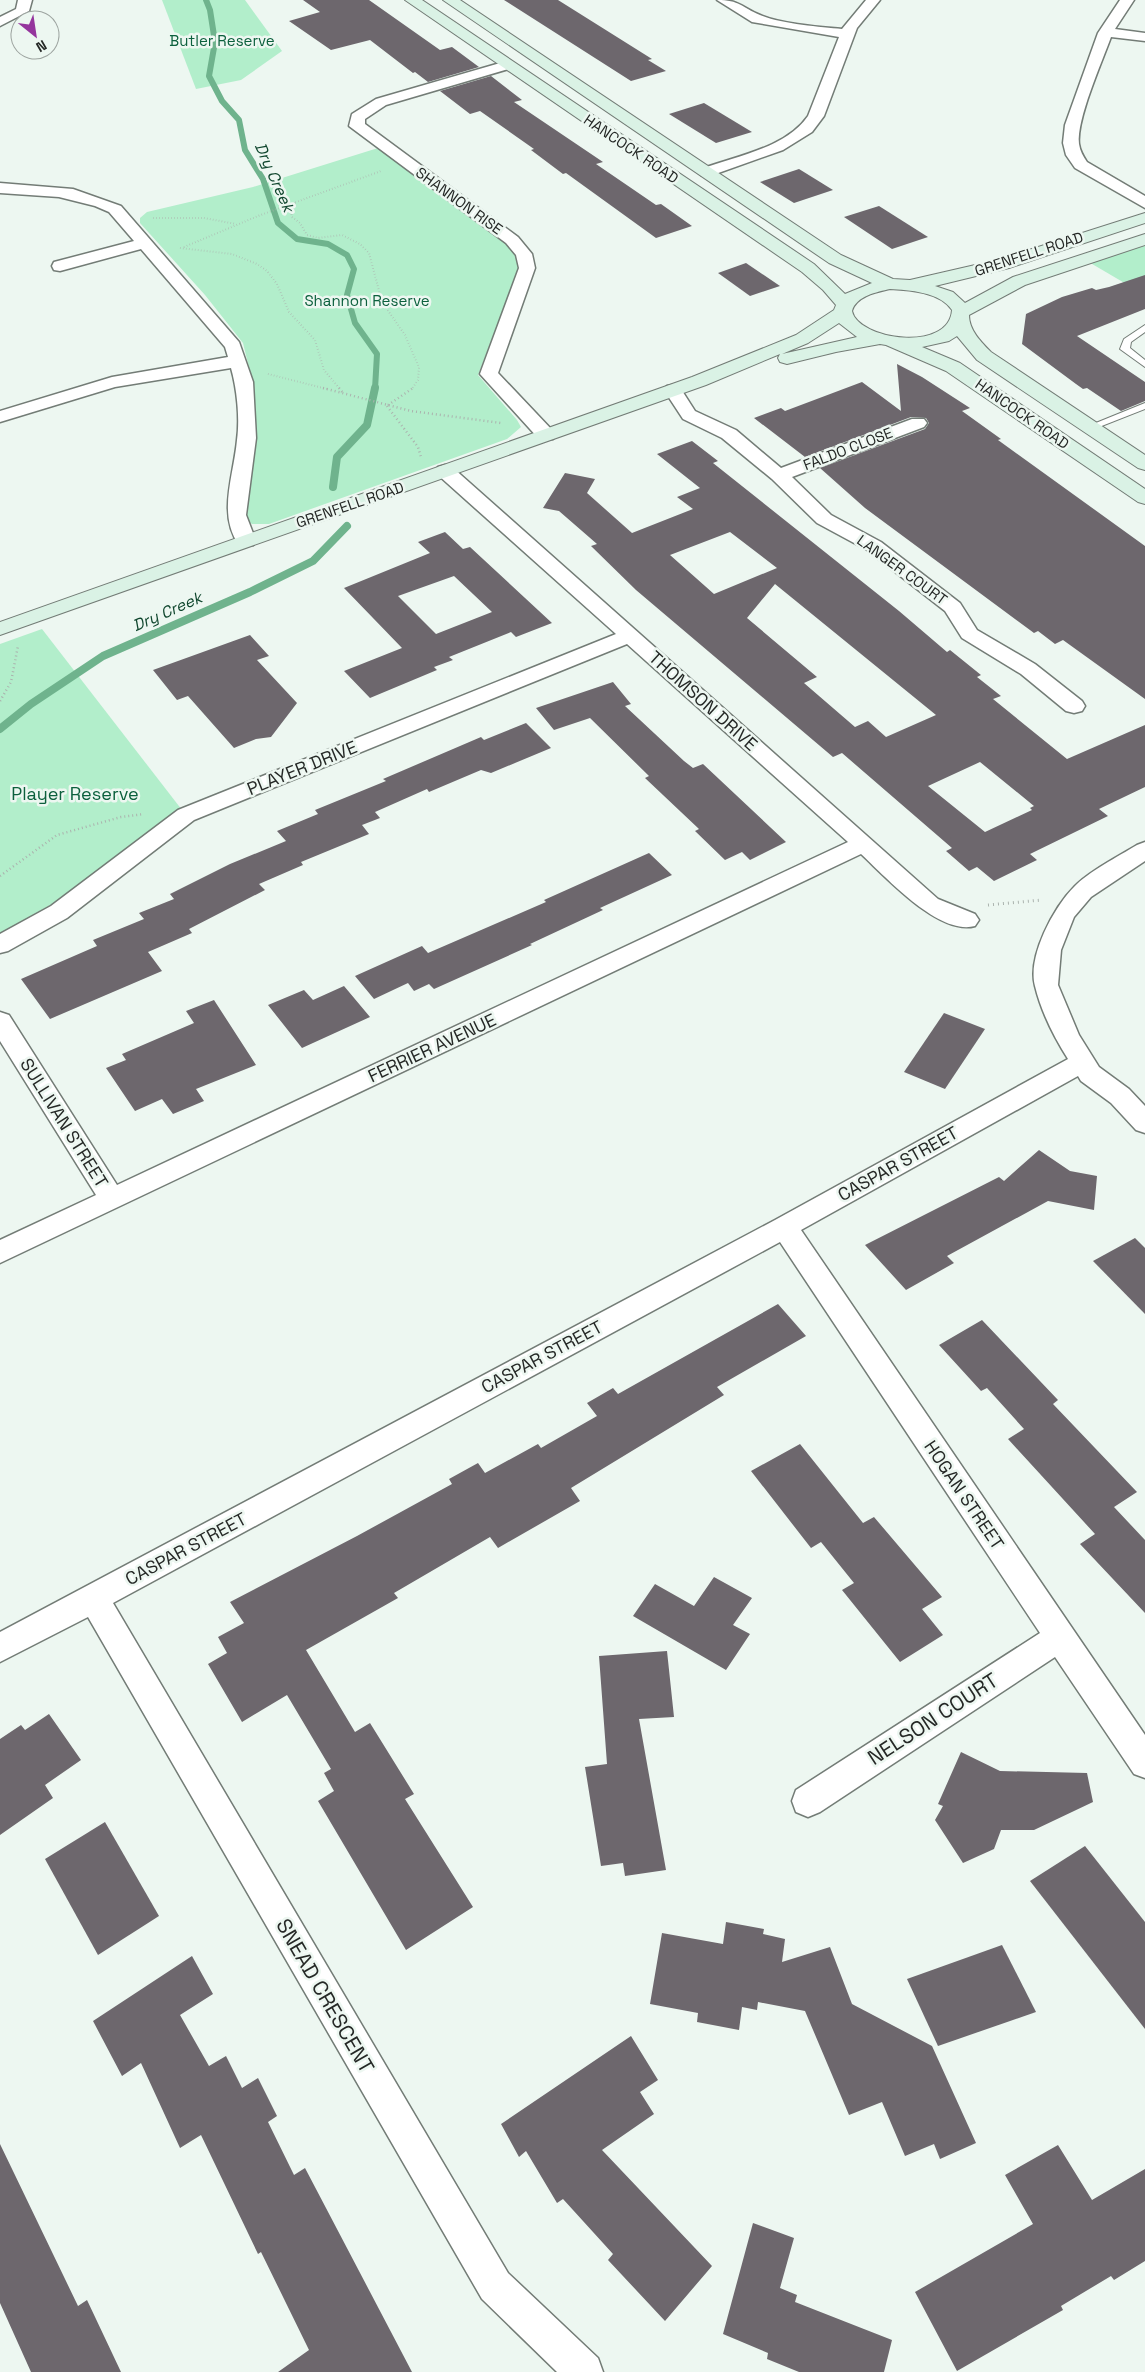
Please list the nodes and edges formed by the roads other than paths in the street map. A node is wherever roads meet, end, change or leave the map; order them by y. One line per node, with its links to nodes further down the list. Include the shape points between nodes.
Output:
1 (25, 0): 7 (street, via 22,11)
2 (412, 0): 11 (main road, HANCOCK ROAD)
3 (450, 0): 12 (main road, HANCOCK ROAD)
4 (724, 0): 9 (street, via 757,19)
5 (873, 0): 9 (street, via 850,27)
6 (1127, 0): 8 (street)
7 (0, 22)
8 (1106, 32): 10 (street); 14 (street, via 1073,125 1071,143 1081,165)
9 (848, 34): 12 (street, via 816,116 807,129 778,147)
10 (1145, 37)
11 (507, 65): 21 (main road, HANCOCK ROAD, via 808,268 829,286); 33 (street, SHANNON RISE, via 381,102 357,118 357,126 512,240 524,254 527,268 489,374)
12 (707, 172): 19 (main road, HANCOCK ROAD, via 835,259)
13 (0, 188): 17 (street, via 54,189 95,199 115,209)
14 (1145, 203)
15 (1145, 218): 20 (main road, GRENFELL ROAD, via 986,269)
16 (1145, 240): 22 (main road, GRENFELL ROAD, via 1019,282)
17 (149, 246): 18 (street); 26 (street, via 233,346)
18 (60, 266)
19 (890, 284): 20 (main road); 21 (main road, GRENFELL ROAD, via 860,291 850,297)
20 (912, 284): 22 (main road, HANCOCK ROAD, via 945,295 956,304)
21 (844, 309): 24 (main road, HANCOCK ROAD, via 854,328); 27 (main road, GRENFELL ROAD, via 802,338)
22 (960, 317): 24 (main road, GRENFELL ROAD, via 953,331 937,339 916,342); 32 (main road, HANCOCK ROAD, via 967,337 984,356)
23 (1145, 328): 25 (lane, via 1127,341 1125,349)
24 (886, 340): 27 (main road, GRENFELL ROAD, via 836,346); 37 (main road, HANCOCK ROAD, via 954,367)
25 (1145, 364)
26 (239, 365): 30 (street, via 112,382); 38 (street, via 244,382 247,438 236,515)
27 (699, 380): 28 (main road, GRENFELL ROAD)
28 (673, 390): 33 (main road, GRENFELL ROAD); 36 (street, LANGER COURT, via 689,415 729,434)
29 (1145, 406): 32 (lane)
30 (0, 417)
31 (918, 423): 36 (street, FALDO CLOSE)
32 (1091, 427): 34 (main road, HANCOCK ROAD)
33 (543, 431): 35 (main road, GRENFELL ROAD)
34 (1145, 464)
35 (439, 473): 38 (main road, GRENFELL ROAD); 40 (street, THOMSON DRIVE)
36 (779, 475): 41 (street, LANGER COURT, via 824,519 874,546 953,607 969,634 1028,669)
37 (1145, 498)
38 (246, 542): 39 (main road, GRENFELL ROAD)
39 (0, 629)
40 (630, 636): 42 (street, THOMSON DRIVE); 45 (street, PLAYER DRIVE, via 186,815 59,912)
41 (1074, 706)
42 (864, 844): 44 (street, THOMSON DRIVE, via 930,905); 49 (street, FERRIER AVENUE)
43 (1145, 850): 47 (street, via 1083,891 1054,933 1049,950 1046,985 1067,1038)
44 (959, 917)
45 (0, 945)
46 (0, 1022): 49 (street, SULLIVAN STREET)
47 (1083, 1062): 48 (street, via 1090,1074 1120,1096); 50 (street, CASPAR STREET)
48 (1145, 1123)
49 (112, 1199): 51 (street, FERRIER AVENUE)
50 (784, 1227): 52 (street, CASPAR STREET); 53 (street, HOGAN STREET)
51 (0, 1252)
52 (94, 1599): 54 (street, CASPAR STREET); 57 (street, SNEAD CRESCENT, via 495,2286)
53 (1059, 1637): 55 (street, HOGAN STREET); 56 (street, NELSON COURT)
54 (0, 1648)
55 (1145, 1763)
56 (808, 1800)
57 (584, 2372)

